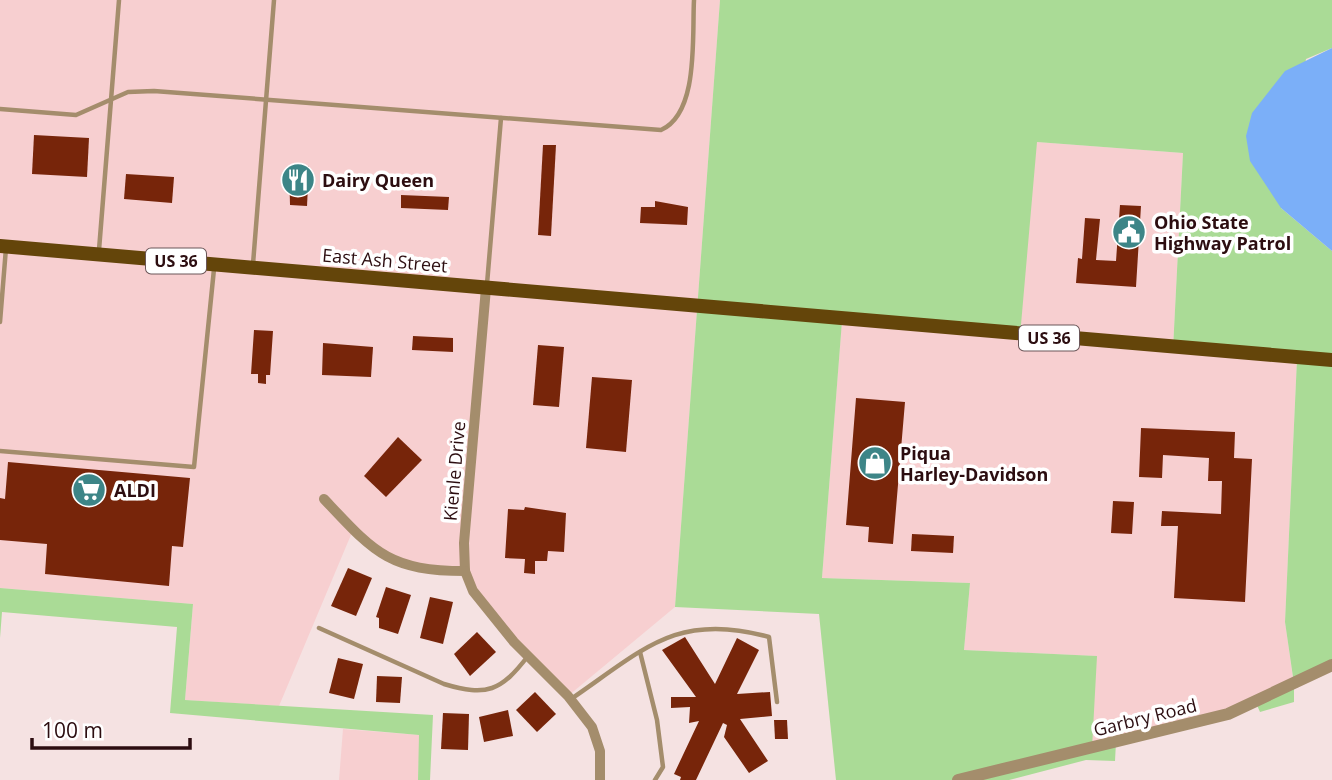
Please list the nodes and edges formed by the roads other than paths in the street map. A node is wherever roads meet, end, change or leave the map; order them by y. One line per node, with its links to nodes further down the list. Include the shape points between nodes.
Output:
1 (119, 0): 4 (lane)
2 (274, 0): 5 (lane)
3 (694, 0): 7 (lane, via 687,99 673,125 662,130)
4 (112, 100): 5 (lane, via 128,92 154,91); 6 (lane, via 76,115); 9 (lane)
5 (267, 102): 7 (lane); 11 (lane)
6 (0, 109)
7 (500, 118): 12 (lane, Kienle Drive)
8 (3, 247): 9 (main road, East Ash Street / US 36); 13 (lane)
9 (98, 255): 10 (main road, East Ash Street / US 36)
10 (215, 264): 11 (main road, East Ash Street / US 36); 15 (lane, via 194,467)
11 (253, 268): 12 (main road, East Ash Street / US 36)
12 (486, 288): 14 (main road, East Ash Street / US 36); 17 (street, Kienle Drive)
13 (0, 322)
14 (1332, 360)
15 (0, 451)
16 (324, 499): 17 (street, via 382,556 407,568)
17 (465, 571): 20 (street, Kienle Drive, via 473,592)
18 (319, 628): 20 (lane, via 463,690 483,691 508,682)
19 (640, 652): 22 (lane); 23 (lane, via 655,641 696,629 769,637); 25 (lane, via 663,767)
20 (528, 656): 22 (street, Kienle Drive)
21 (1332, 665): 26 (street, Garbry Road, via 1228,714)
22 (571, 699): 24 (street, Kienle Drive, via 593,727 600,751)
23 (777, 702)
24 (600, 780)
25 (655, 780)
26 (958, 780)

